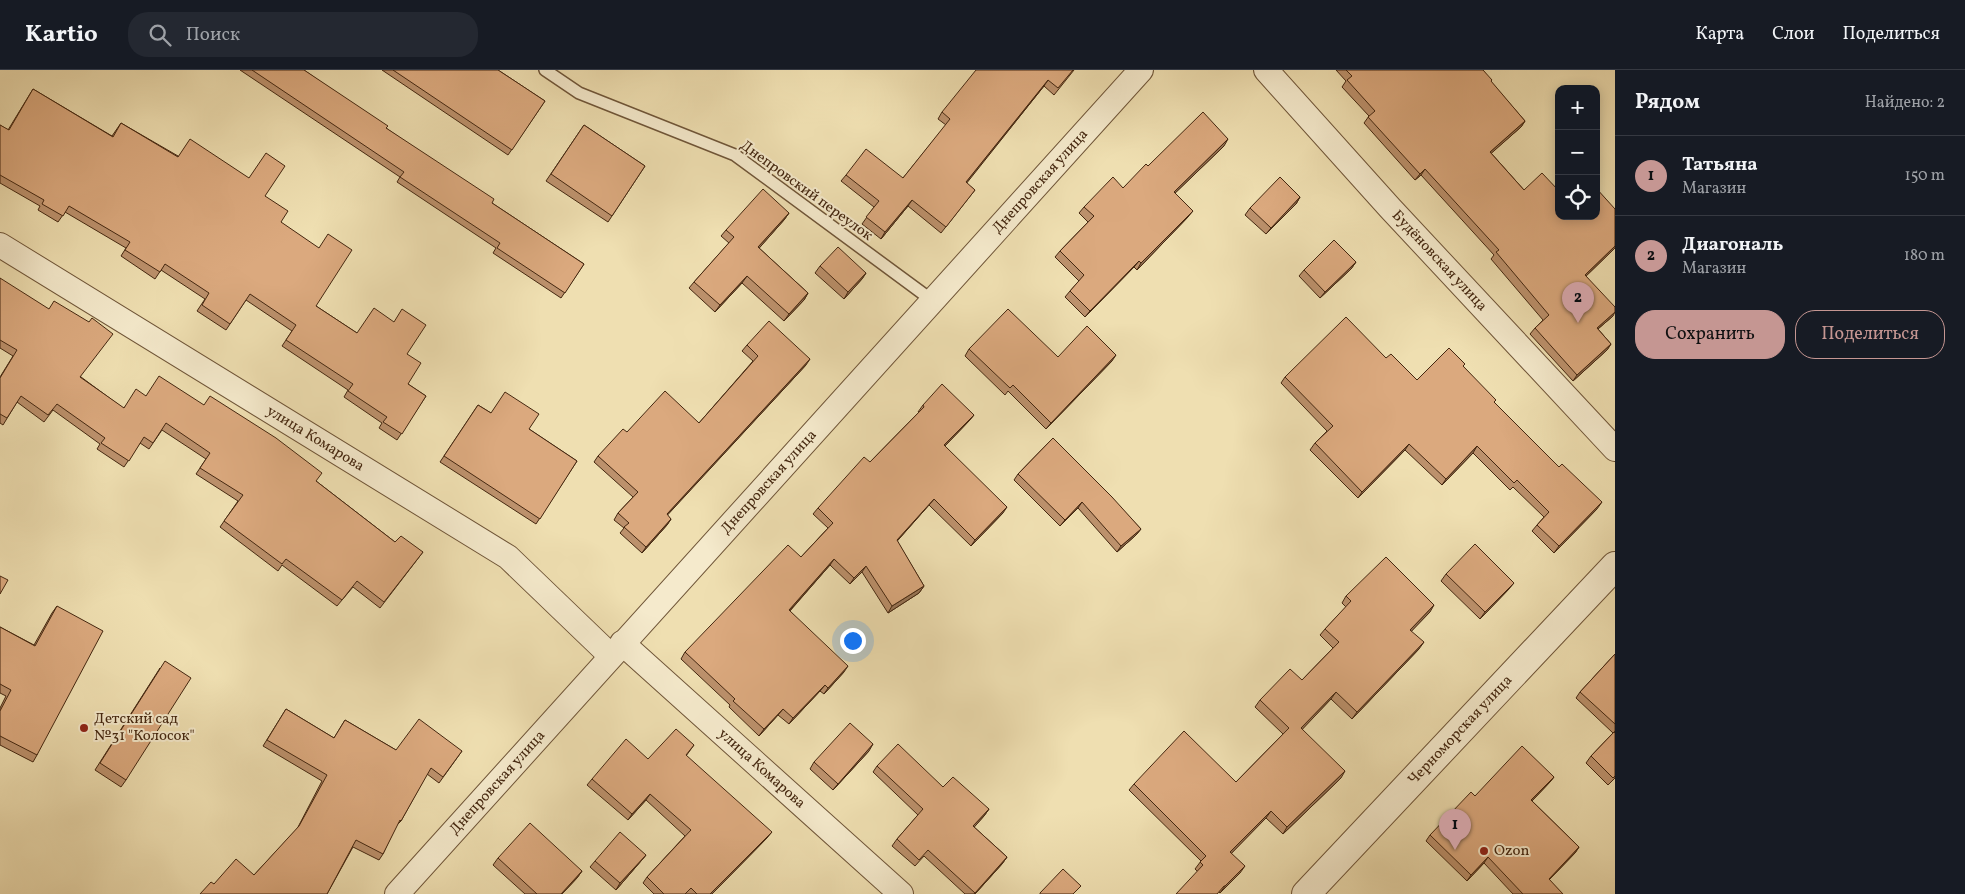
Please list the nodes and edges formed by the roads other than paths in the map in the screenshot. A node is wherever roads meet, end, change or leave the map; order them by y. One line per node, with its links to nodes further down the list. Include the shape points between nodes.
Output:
1 (545, 70): 5 (lane, Днепровский переулок, via 579,93 735,155)
2 (1141, 70): 5 (street, Днепровская улица)
3 (1266, 70): 6 (street, Будёновская улица)
4 (0, 245): 8 (street, улица Комарова, via 508,556)
5 (932, 301): 8 (street, Днепровская улица)
6 (1615, 449)
7 (1615, 566): 11 (street, Черноморская улица)
8 (617, 650): 9 (street, Днепровская улица); 10 (street, улица Комарова)
9 (397, 894)
10 (901, 894)
11 (1306, 894)

